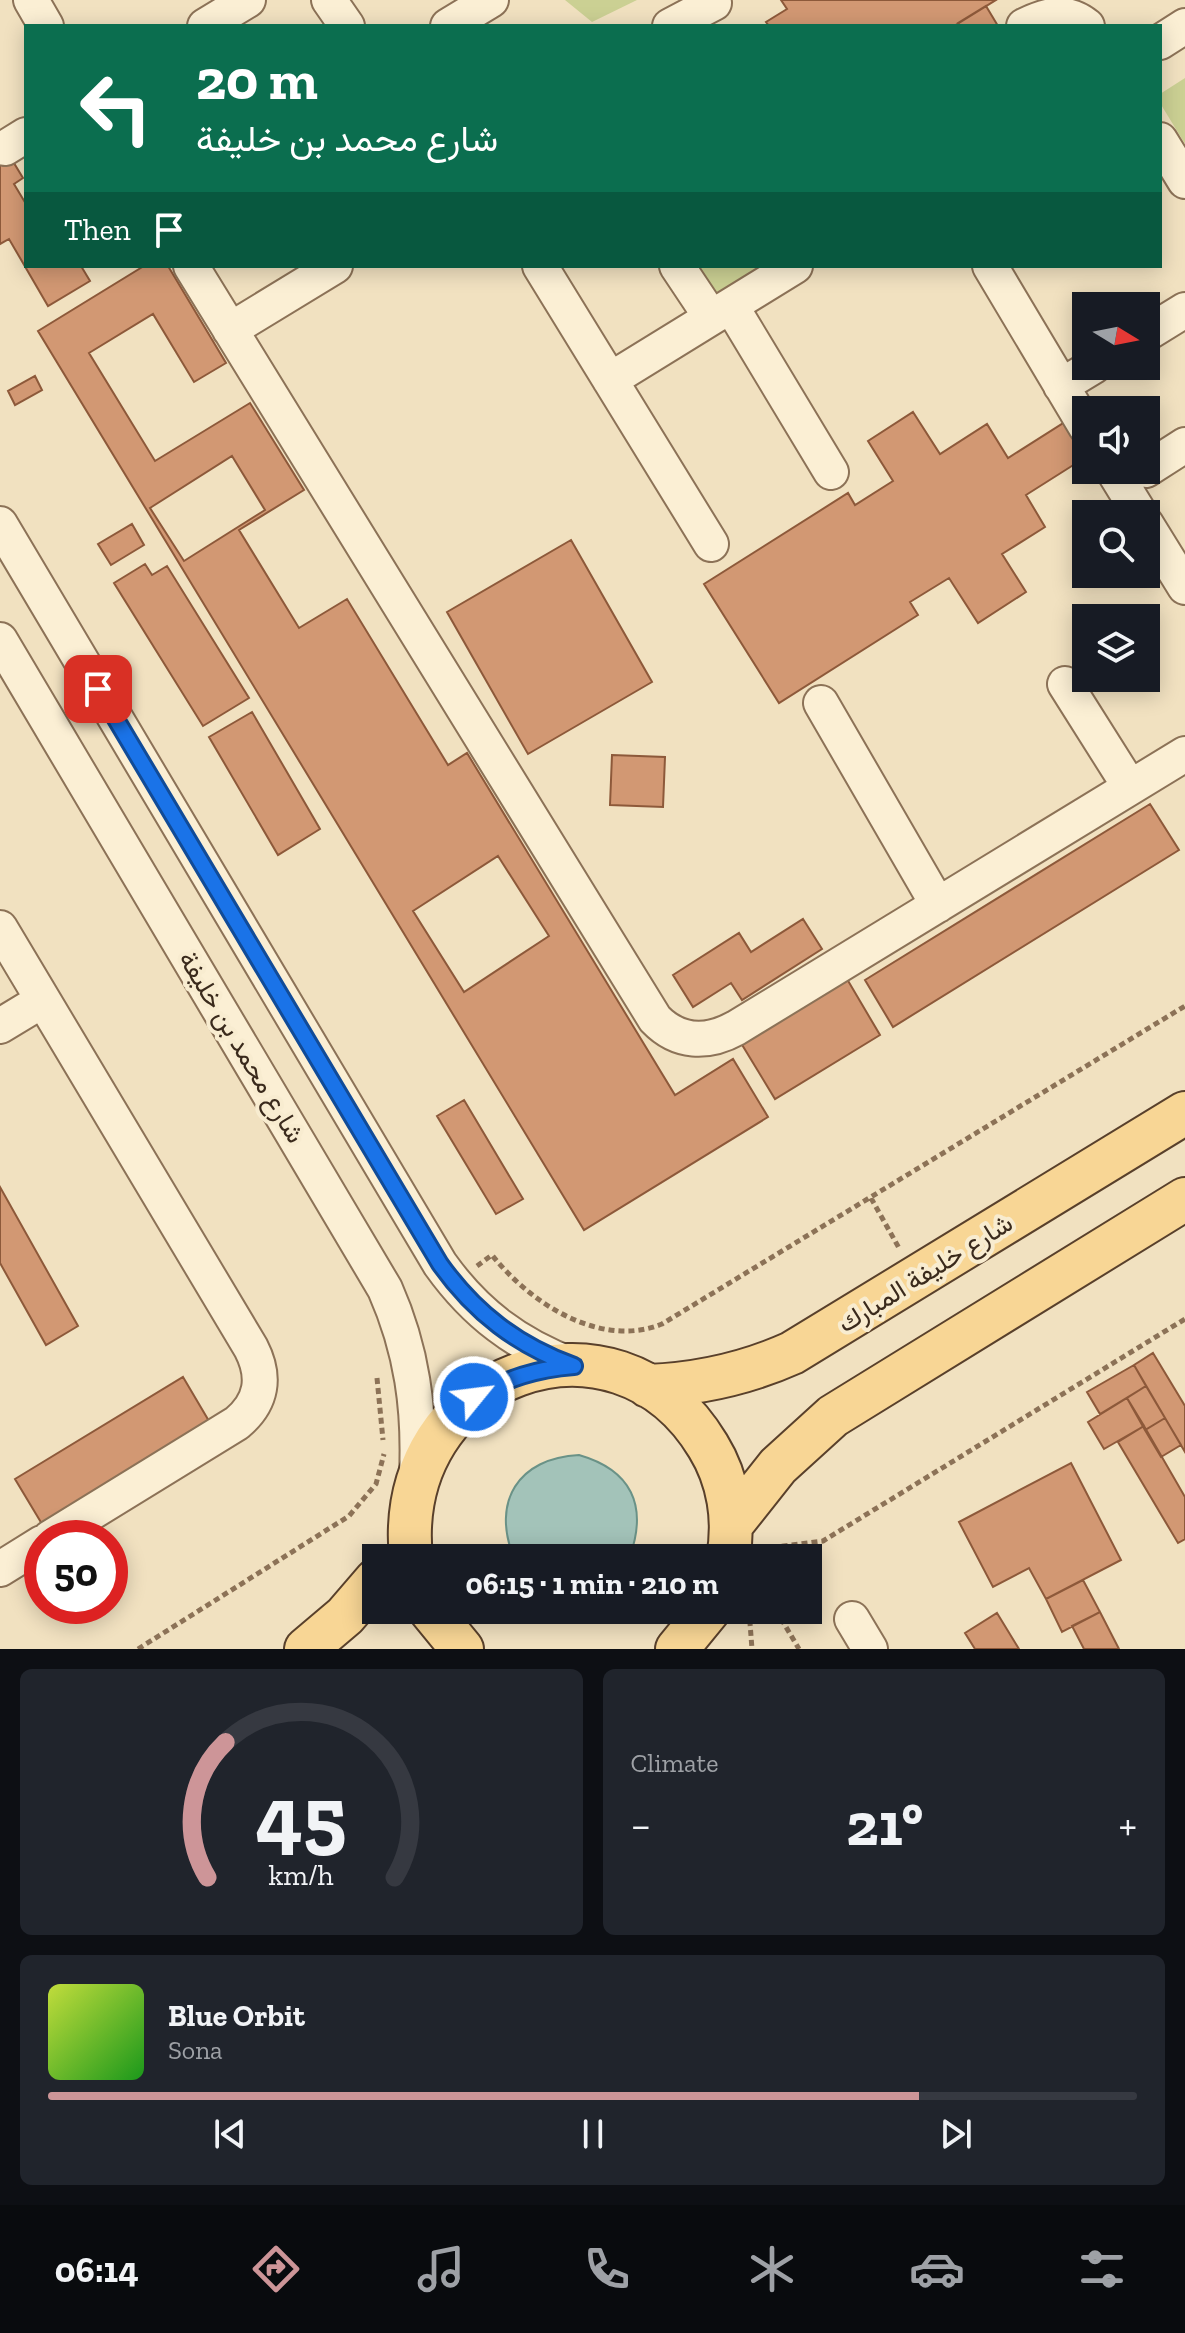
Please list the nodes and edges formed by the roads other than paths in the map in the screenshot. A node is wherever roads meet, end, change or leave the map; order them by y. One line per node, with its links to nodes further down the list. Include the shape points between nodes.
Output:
1 (31, 0): 7 (street)
2 (248, 0): 8 (street)
3 (329, 0): 9 (street)
4 (491, 0): 10 (street)
5 (675, 0): 11 (street)
6 (714, 3): 12 (street)
7 (45, 24)
8 (208, 24)
9 (346, 24)
10 (451, 24)
11 (670, 24)
12 (674, 24)
13 (1028, 24): 14 (street, via 1057,14)
14 (1082, 24)
15 (1185, 26): 16 (street)
16 (1162, 41)
17 (1162, 143): 18 (street)
18 (1185, 181)
19 (192, 268): 28 (street)
20 (332, 268): 28 (street)
21 (541, 268): 30 (street)
22 (679, 268): 26 (street)
23 (792, 268): 26 (street)
24 (991, 268): 31 (street)
25 (1185, 310): 27 (street)
26 (721, 312): 30 (street); 35 (street)
27 (1160, 325)
28 (230, 330): 45 (street, via 665,1029 693,1039 723,1035)
29 (1072, 379): 31 (street)
30 (610, 380): 37 (street)
31 (1061, 386): 32 (street)
32 (1072, 404)
33 (1185, 445): 34 (street)
34 (1160, 459)
35 (831, 472)
36 (0, 524): 51 (street, via 454,1283 508,1334)
37 (711, 544)
38 (1160, 547): 39 (street)
39 (1185, 587)
40 (0, 640): 53 (street, شارع محمد بن خليفة, via 385,1289 414,1381)
41 (1065, 684): 44 (street)
42 (821, 703): 45 (street)
43 (1185, 754): 44 (street)
44 (1130, 787): 45 (street)
45 (938, 905)
46 (0, 928): 47 (street)
47 (43, 1000): 48 (street); 54 (street, via 251,1348 261,1375 255,1403 237,1423)
48 (0, 1026)
49 (1185, 1113): 52 (main road, شارع خليفة المبارك, via 792,1353 722,1378)
50 (1185, 1199): 55 (main road, via 833,1416 778,1466)
51 (574, 1366): 52 (main road, via 612,1371); 53 (main road, via 505,1379 474,1397 448,1421)
52 (648, 1386): 55 (main road, via 676,1405 710,1449 727,1491)
53 (417, 1475): 56 (main road)
54 (79, 1520)
55 (730, 1541)
56 (404, 1544)
57 (24, 1554): 58 (street)
58 (0, 1569)
59 (362, 1596): 64 (main road)
60 (852, 1619): 68 (street)
61 (441, 1624): 65 (main road)
62 (698, 1624): 66 (main road)
63 (718, 1624): 67 (main road)
64 (306, 1649)
65 (462, 1649)
66 (677, 1649)
67 (719, 1649)
68 (870, 1649)

